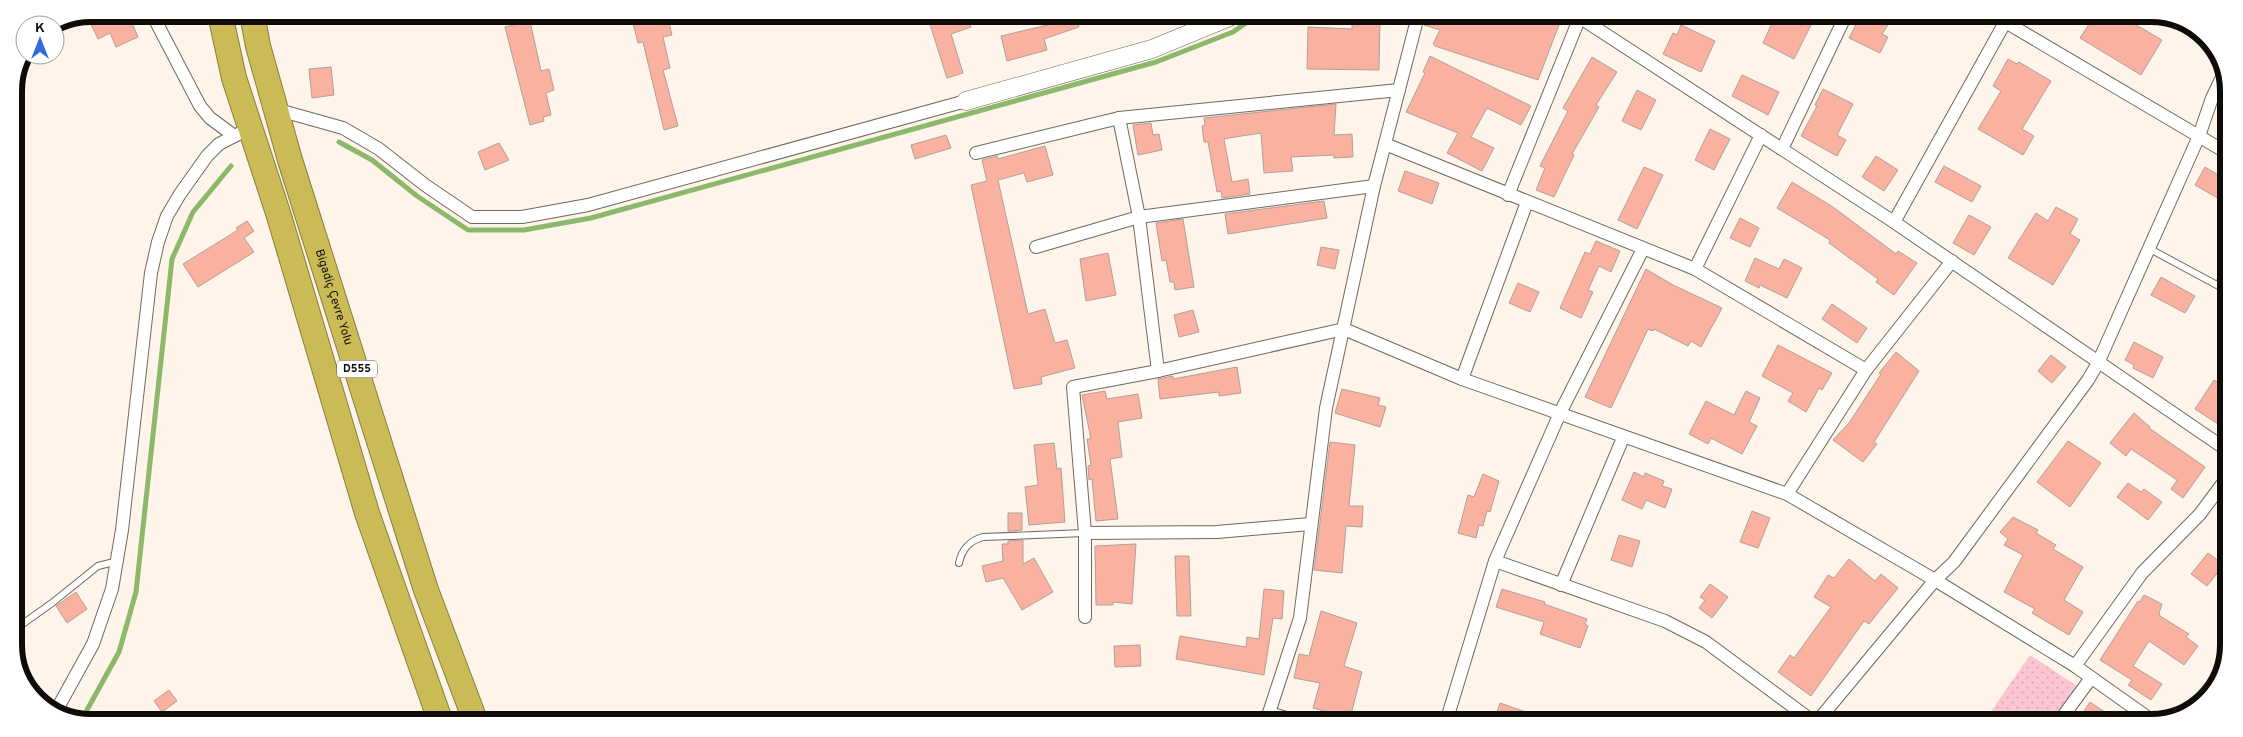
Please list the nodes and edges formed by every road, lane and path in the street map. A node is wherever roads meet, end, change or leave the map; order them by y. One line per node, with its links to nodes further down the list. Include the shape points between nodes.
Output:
1 (157, 23): 16 (street, via 200,106 216,123)
2 (222, 23): 16 (highway, D555)
3 (254, 23): 14 (highway, Bigadiç Çevre Yolu / D555)
4 (1215, 23): 13 (street, via 1152,49)
5 (1416, 23): 12 (street)
6 (1578, 23): 24 (street)
7 (1589, 23): 17 (street)
8 (1842, 23): 20 (street)
9 (2002, 23): 27 (street)
10 (2011, 23): 18 (street)
11 (2219, 82): 18 (street)
12 (1399, 90): 15 (street); 19 (street)
13 (966, 100): 14 (street, via 588,205 522,216 472,216 379,149 343,128)
14 (276, 109): 58 (highway, Bigadiç Çevre Yolu / D555, via 426,590)
15 (1119, 118): 22 (street); 26 (street)
16 (241, 132): 47 (street, via 207,156 167,216 158,242 151,273); 57 (highway, D555, via 279,216 367,513)
17 (1761, 135): 20 (street); 32 (street)
18 (2199, 136): 21 (street); 30 (street)
19 (1385, 144): 23 (street); 24 (street)
20 (1782, 149): 27 (street)
21 (2220, 149)
22 (976, 153)
23 (1374, 186): 26 (street); 35 (street)
24 (1508, 194): 25 (street)
25 (1527, 202): 29 (street); 39 (street)
26 (1139, 216): 28 (street); 38 (street)
27 (1894, 222): 31 (street)
28 (1036, 247)
29 (1643, 248): 32 (street); 40 (street)
30 (2150, 249): 34 (lane); 36 (street)
31 (1952, 262): 36 (street); 37 (street)
32 (1695, 269): 37 (street)
33 (2220, 282): 34 (lane)
34 (2218, 285)
35 (1344, 329): 38 (street); 39 (street); 45 (street, via 1326,408)
36 (2098, 364): 42 (street); 50 (street, via 1954,562)
37 (1866, 370): 44 (street)
38 (1158, 371): 46 (street, via 1073,387)
39 (1462, 379): 40 (street)
40 (1560, 413): 41 (street); 48 (street)
41 (1623, 438): 44 (street); 51 (street)
42 (2220, 445)
43 (2220, 487): 54 (street, via 2200,514 2142,574)
44 (1787, 494): 50 (street)
45 (1310, 524): 46 (street, via 1217,532); 59 (street, via 1300,618)
46 (1085, 533): 49 (lane, via 982,537 964,548); 52 (street)
47 (118, 560): 53 (lane, via 98,566); 56 (street, via 94,644)
48 (1495, 561): 51 (street); 60 (street)
49 (959, 563)
50 (1935, 580): 54 (street); 62 (street)
51 (1561, 585): 61 (street, via 1690,632)
52 (1085, 617)
53 (23, 624)
54 (2075, 666): 55 (street)
55 (2091, 678): 63 (street); 64 (street)
56 (59, 706)
57 (438, 714)
58 (473, 714)
59 (1268, 714)
60 (1448, 714)
61 (1804, 714)
62 (1823, 714)
63 (2065, 714)
64 (2143, 714)

